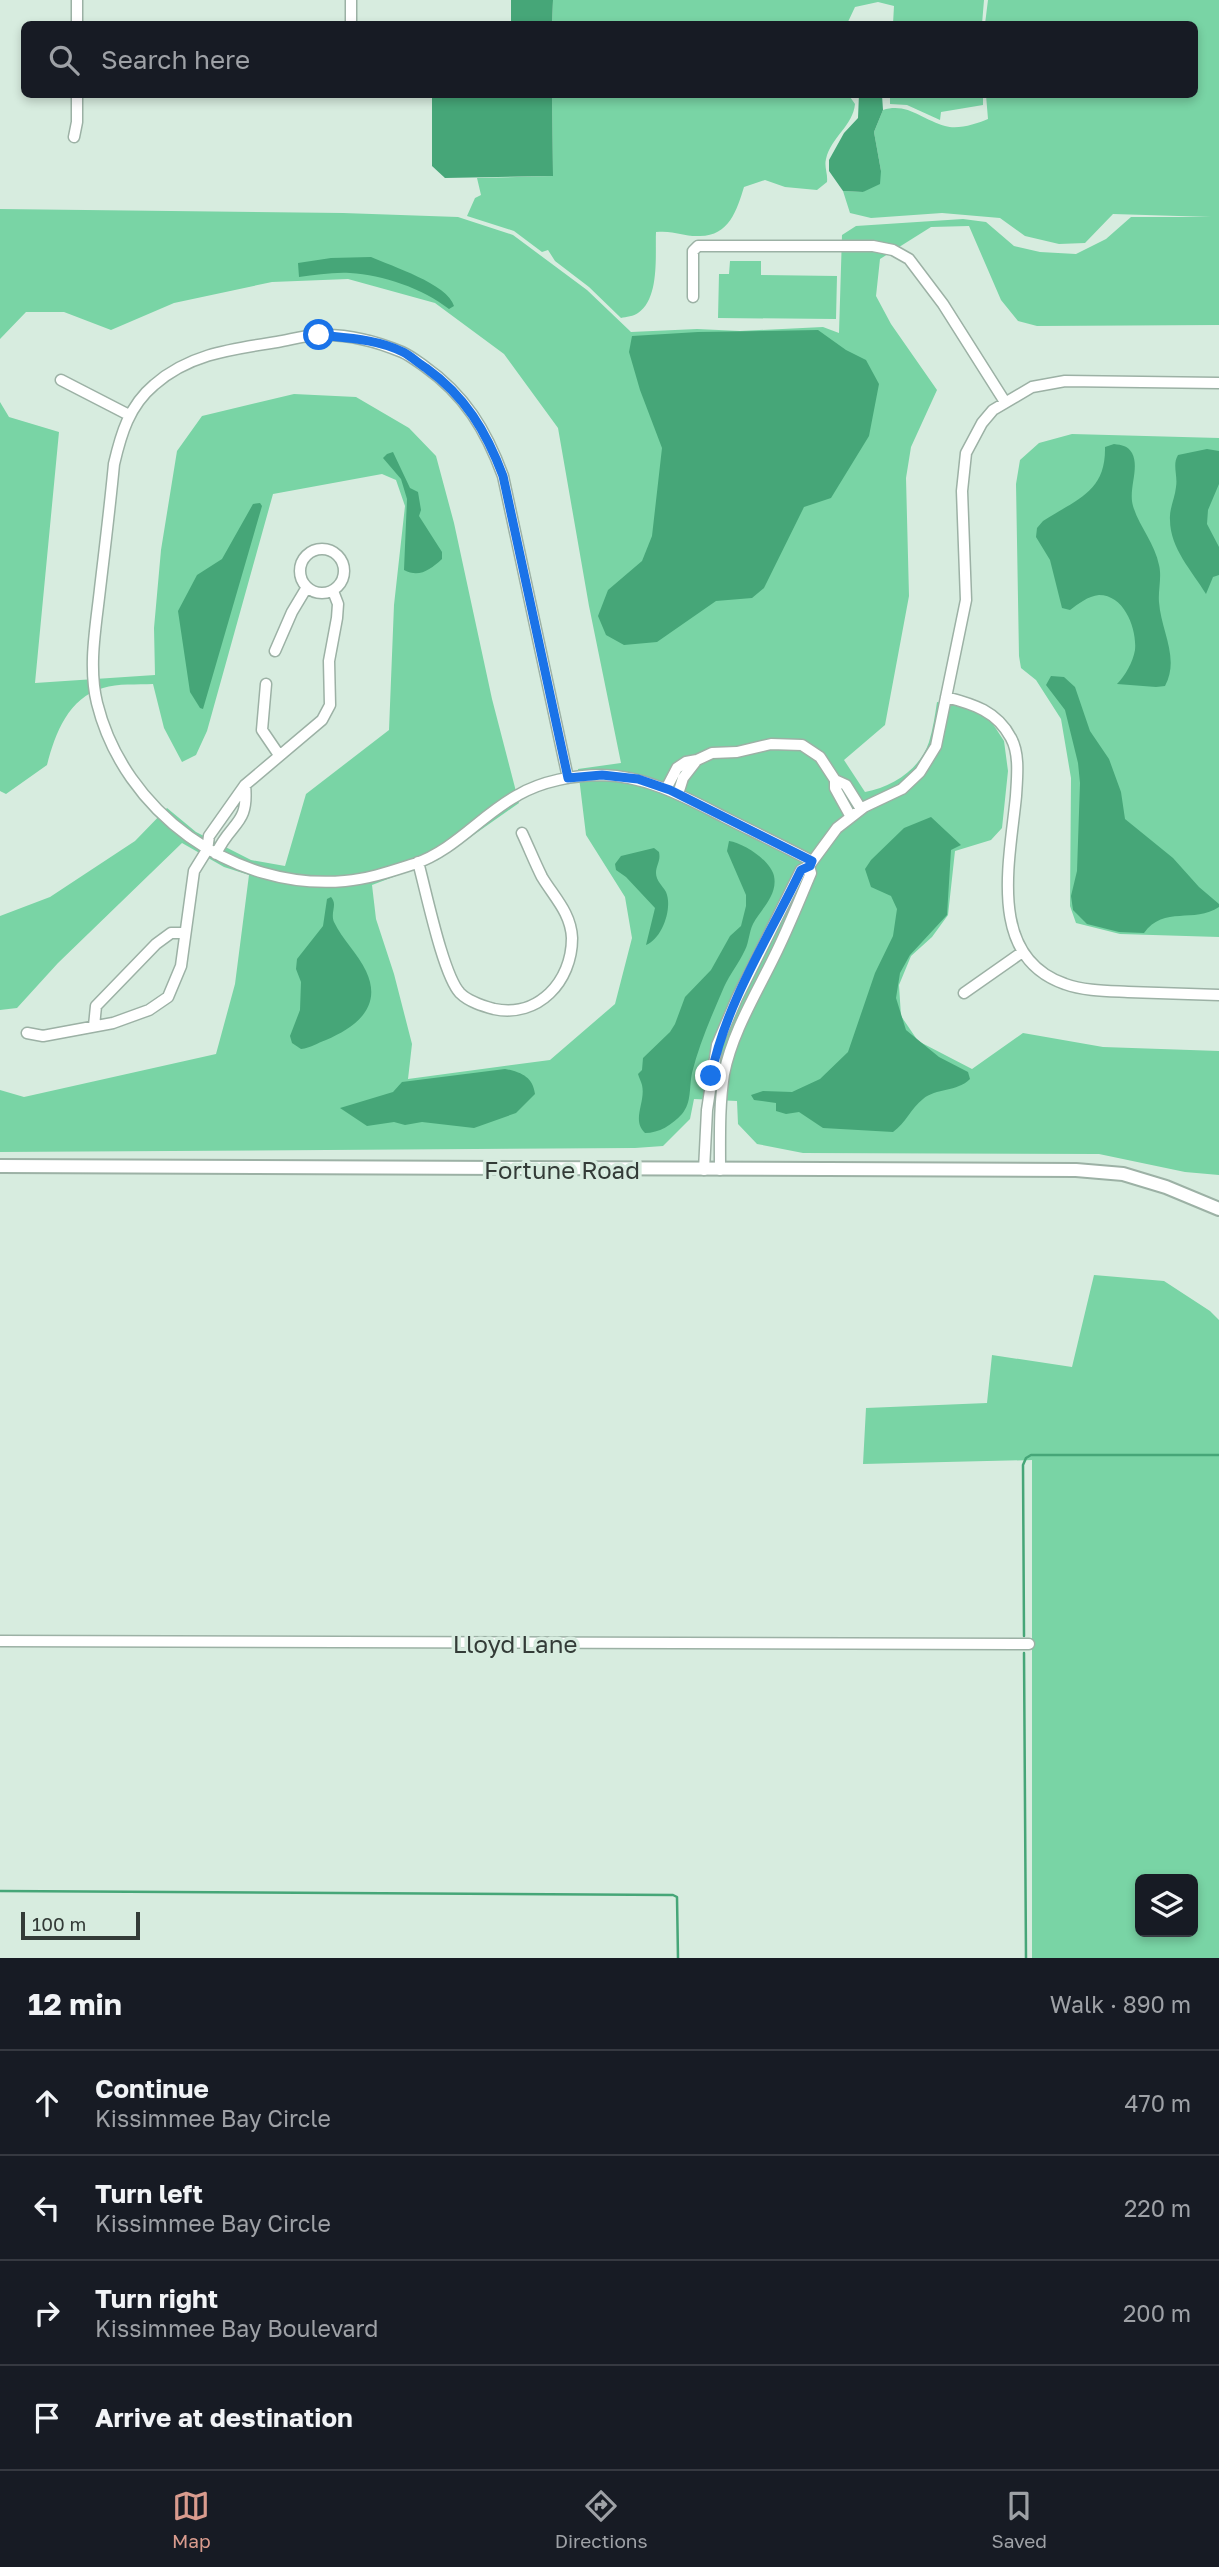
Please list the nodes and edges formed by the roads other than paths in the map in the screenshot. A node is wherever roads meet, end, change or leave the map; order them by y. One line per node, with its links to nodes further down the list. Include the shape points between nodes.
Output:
1 (77, 0): 3 (street)
2 (351, 0): 4 (street)
3 (77, 21)
4 (351, 21)
5 (77, 98): 6 (street)
6 (74, 137)
7 (693, 297): 10 (street, via 693,251 698,246 873,246 893,250 909,259 943,304)
8 (61, 380): 11 (street)
9 (1219, 383): 10 (street, via 1065,381 1032,387)
10 (1005, 402): 16 (street, via 982,424 966,453 962,491 966,600)
11 (129, 415): 19 (street, via 152,386 180,365 216,353 319,335 364,339 404,352 443,380 476,418 503,476); 27 (street, via 114,464 93,653 97,702 114,748 136,787 160,814)
12 (307, 587): 13 (street, via 319,593); 13 (street, via 300,566 309,553 323,549 337,554 344,566 343,580); 14 (street)
13 (333, 591): 17 (street, via 338,604 330,705 323,720)
14 (275, 651)
15 (266, 684): 17 (street, via 262,730)
16 (946, 697): 24 (street, via 936,746 920,772 902,789); 31 (street, via 980,706 1012,739 1017,757 1008,889 1011,927)
17 (279, 755): 21 (street)
18 (697, 760): 20 (street, via 712,753 771,744 802,744 820,757); 22 (street, via 677,768); 23 (street)
19 (568, 778): 22 (street, via 638,779); 28 (street, via 517,795 471,831)
20 (835, 780): 24 (street, via 846,785); 25 (street)
21 (245, 785): 27 (street, via 209,836); 27 (street, via 244,814)
22 (666, 789): 23 (street)
23 (678, 794): 29 (street)
24 (861, 809): 25 (street)
25 (851, 817): 29 (street)
26 (522, 833): 28 (street, via 542,877 568,916 572,938 560,982 530,1007 508,1012 481,1006 461,993 448,971)
27 (212, 852): 28 (street, via 248,870 315,882 374,876); 30 (street, via 194,871)
28 (418, 862)
29 (811, 863): 32 (street, via 801,870); 33 (street, via 811,873)
30 (185, 933): 36 (street, via 171,933 147,953 96,1006); 36 (street, via 181,966 168,997 149,1010)
31 (1021, 953): 34 (street); 35 (street, via 1039,972 1066,985)
32 (749, 975): 33 (street); 38 (street, via 717,1045)
33 (762, 981): 39 (street, via 730,1052)
34 (964, 993)
35 (1219, 996)
36 (94, 1026): 37 (street, via 43,1036)
37 (27, 1033)
38 (706, 1112): 39 (street); 41 (street)
39 (721, 1112): 42 (street)
40 (0, 1166): 41 (street, Fortune Road)
41 (704, 1170): 42 (street, Fortune Road)
42 (720, 1170): 43 (street, Fortune Road, via 1076,1170 1123,1174)
43 (1219, 1209)
44 (0, 1641): 45 (street, Lloyd Lane)
45 (1029, 1644)

